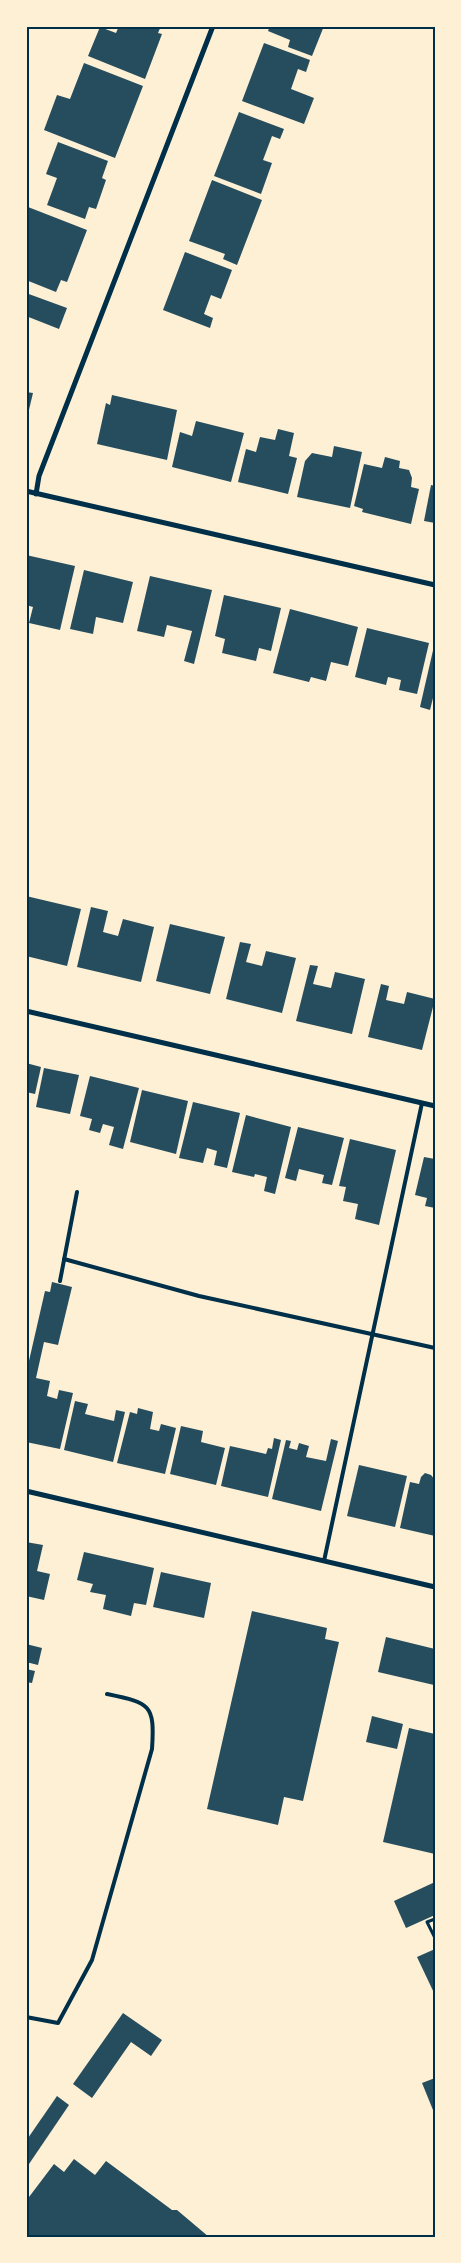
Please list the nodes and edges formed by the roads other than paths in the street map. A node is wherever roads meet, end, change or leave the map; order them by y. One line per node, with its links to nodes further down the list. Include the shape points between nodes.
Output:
1 (214, 26): 3 (street, via 40,476)
2 (26, 491): 3 (street)
3 (36, 494): 4 (street)
4 (435, 585)
5 (26, 1011): 6 (street)
6 (422, 1103): 7 (street); 11 (lane)
7 (435, 1106)
8 (77, 1192): 9 (lane)
9 (64, 1259): 10 (lane); 11 (lane, via 199,1296)
10 (60, 1281)
11 (371, 1335): 12 (lane); 14 (lane)
12 (435, 1348)
13 (26, 1491): 14 (street)
14 (324, 1561): 15 (street)
15 (435, 1587)
16 (107, 1694): 17 (lane, via 137,1701 147,1709 154,1722 152,1749 92,1960 58,2022)
17 (26, 2017)

